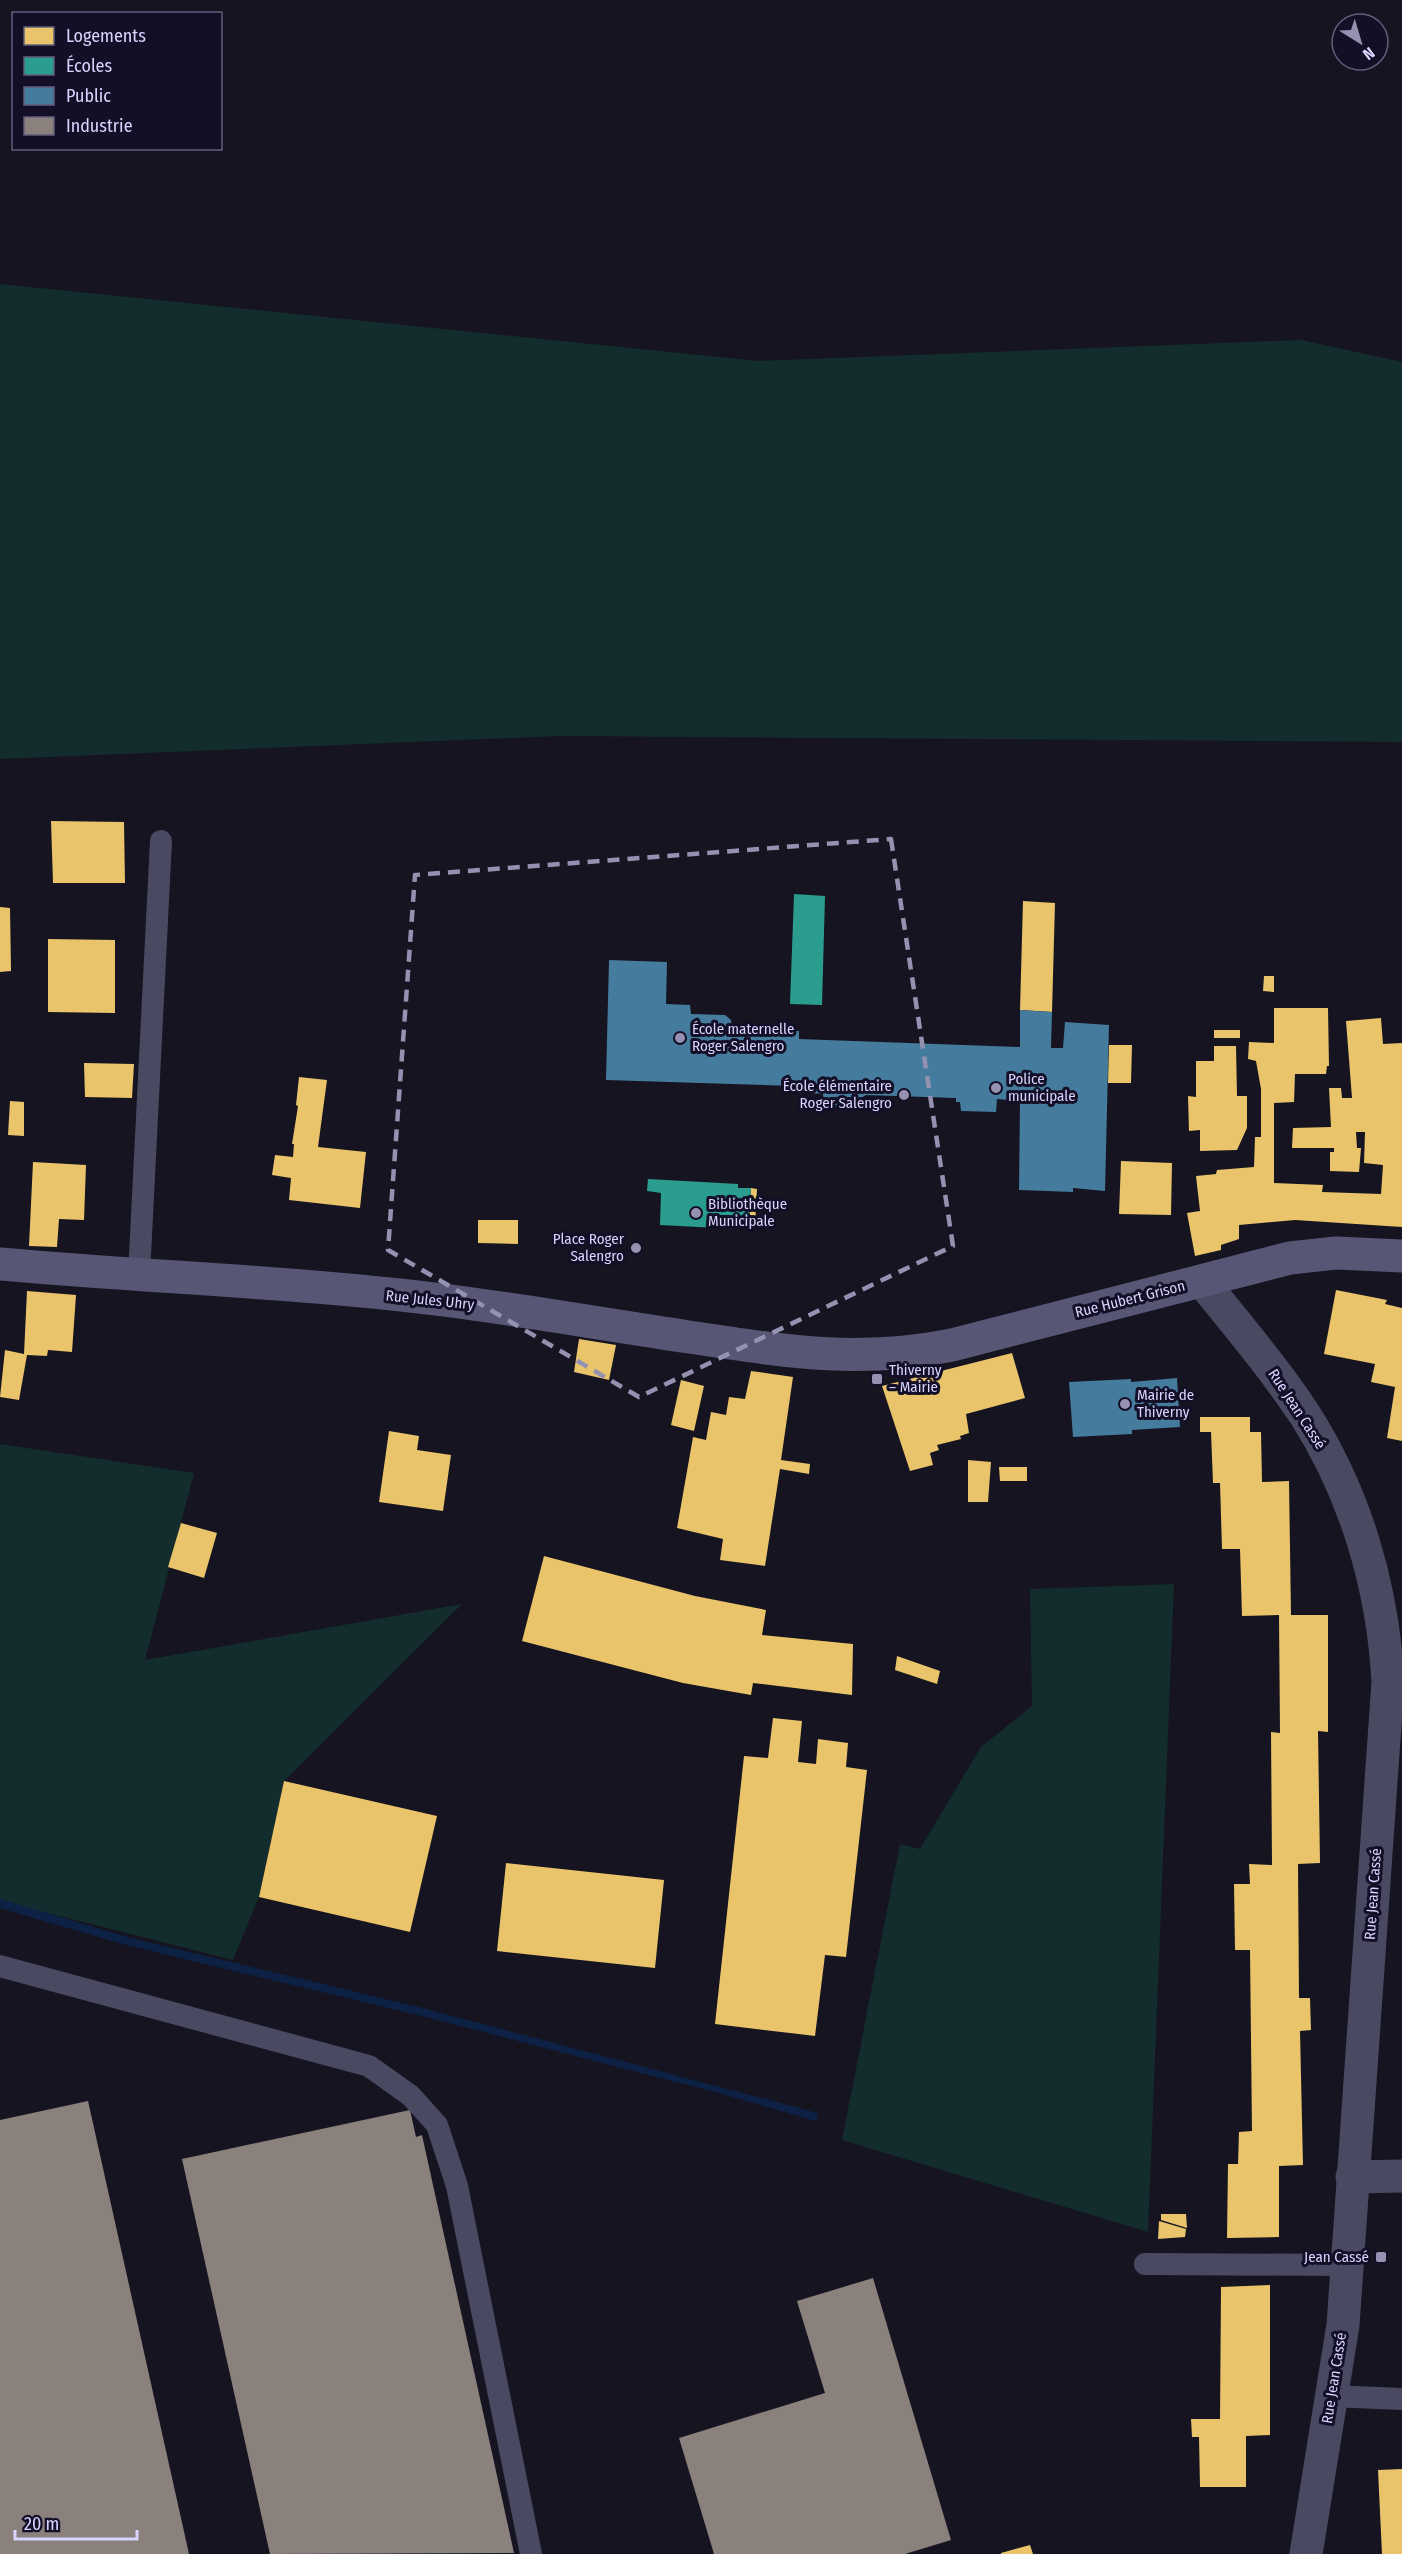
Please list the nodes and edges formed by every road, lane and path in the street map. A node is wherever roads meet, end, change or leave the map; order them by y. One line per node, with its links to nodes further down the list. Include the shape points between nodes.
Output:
1 (161, 842): 4 (lane)
2 (1402, 1256): 5 (street, Rue Hubert Grison, via 1315,1254)
3 (0, 1264): 4 (street, Rue Jules Uhry)
4 (139, 1275): 6 (street, Rue Jules Uhry, via 457,1302 740,1346)
5 (1202, 1281): 6 (street, Rue Hubert Grison, via 952,1345); 7 (street, Rue Jean Cassé, via 1305,1415 1336,1472 1370,1564)
6 (859, 1356)
7 (1395, 1684): 10 (street, Rue Jean Cassé)
8 (0, 1966): 15 (lane, via 369,2066 411,2096 437,2125 457,2186)
9 (1402, 2176): 10 (street)
10 (1352, 2177): 12 (street, Rue Jean Cassé)
11 (1145, 2264): 12 (lane)
12 (1347, 2265): 13 (street, Rue Jean Cassé)
13 (1330, 2396): 14 (lane); 16 (street, Rue Jean Cassé)
14 (1402, 2398)
15 (531, 2554)
16 (1306, 2554)

